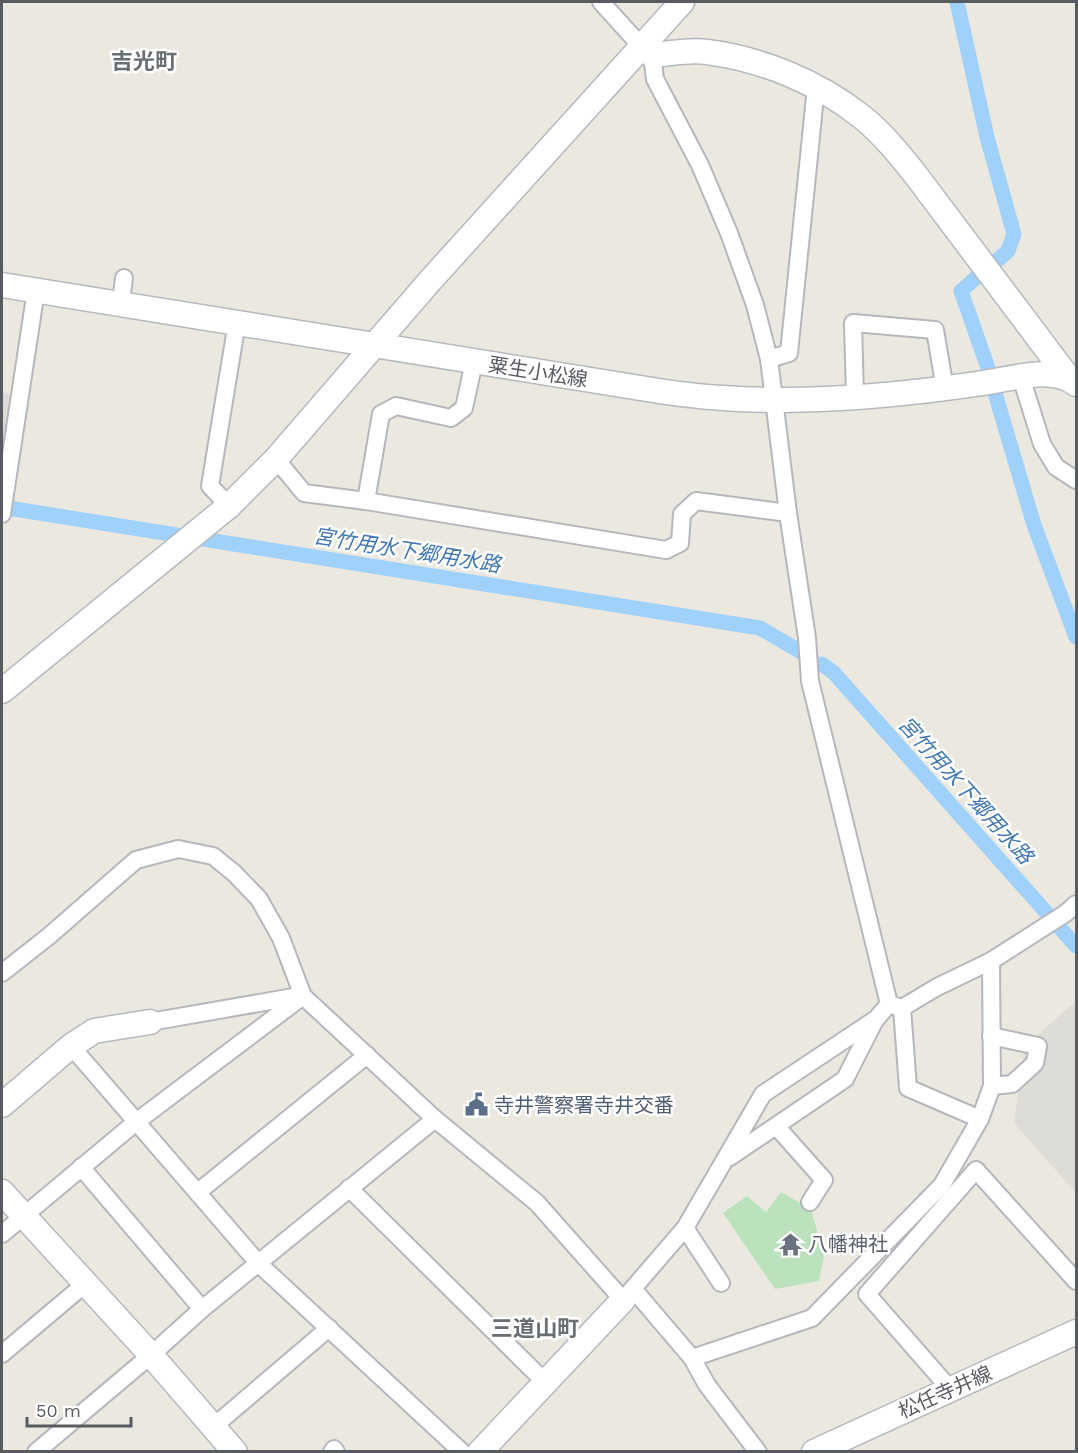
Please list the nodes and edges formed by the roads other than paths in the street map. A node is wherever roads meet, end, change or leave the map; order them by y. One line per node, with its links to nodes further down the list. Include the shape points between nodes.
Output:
1 (601, 2): 3 (street)
2 (682, 2): 3 (street)
3 (646, 50): 4 (street, via 705,51 757,62); 10 (street); 11 (street, via 655,79 700,165 729,233)
4 (816, 87): 11 (street, via 789,353); 14 (street, via 863,118 891,144)
5 (124, 278): 8 (street)
6 (2, 285): 7 (street, 粟生小松線)
7 (36, 291): 8 (street, 粟生小松線); 22 (street)
8 (121, 303): 9 (street, 粟生小松線)
9 (237, 322): 10 (street, 粟生小松線); 21 (street, via 210,486)
10 (374, 345): 12 (street, 粟生小松線); 18 (street)
11 (769, 359): 17 (street)
12 (474, 362): 17 (street, 粟生小松線, via 659,391); 20 (street, via 464,408 451,418 396,406 381,414)
13 (1021, 377): 14 (street, 粟生小松線); 15 (street, 粟生小松線); 19 (street, via 1042,444 1056,467)
14 (1072, 380)
15 (945, 389): 16 (street, 粟生小松線); 16 (street, via 935,330 853,323)
16 (855, 396): 17 (street, 粟生小松線)
17 (775, 400): 23 (street)
18 (276, 459): 20 (street, via 304,493); 21 (street)
19 (1077, 480)
20 (366, 501): 23 (street, via 666,550 680,543 682,514 696,501)
21 (229, 506): 24 (street)
22 (3, 507)
23 (788, 513): 29 (street, via 810,681)
24 (2, 691)
25 (1071, 909): 26 (street)
26 (991, 961): 29 (street); 32 (street)
27 (2, 974): 28 (street, via 136,860 178,849 213,856 259,899 281,938)
28 (303, 996): 31 (street); 34 (street); 39 (street)
29 (896, 1006): 30 (street); 38 (street, via 908,1088)
30 (876, 1019): 40 (street, via 845,1079); 41 (street, via 763,1094)
31 (150, 1022): 33 (street, via 93,1031)
32 (992, 1036): 35 (street); 35 (street, via 1038,1046 1035,1063 1012,1084)
33 (72, 1046): 36 (street); 39 (street)
34 (367, 1055): 37 (street); 45 (street)
35 (992, 1086): 38 (street)
36 (2, 1105)
37 (435, 1119): 43 (street); 54 (street, via 537,1203)
38 (980, 1119): 60 (street, via 942,1185 812,1318)
39 (135, 1122): 42 (street); 45 (street)
40 (776, 1126): 41 (street); 46 (street, via 824,1180)
41 (725, 1160): 48 (street)
42 (81, 1167): 47 (street); 55 (street)
43 (349, 1188): 50 (street); 61 (street)
44 (2, 1192): 47 (street)
45 (198, 1192): 50 (street)
46 (810, 1202)
47 (23, 1217): 49 (street); 53 (street)
48 (685, 1228): 52 (street); 54 (street)
49 (2, 1234)
50 (258, 1264): 55 (street); 56 (street)
51 (1077, 1281): 62 (street, via 976,1170 867,1294)
52 (721, 1283)
53 (86, 1284): 58 (street); 59 (street)
54 (629, 1295): 60 (street); 61 (street)
55 (202, 1309): 59 (street)
56 (329, 1328): 63 (street); 68 (street)
57 (1077, 1332): 62 (street, 松任寺井線)
58 (2, 1354)
59 (151, 1356): 63 (street); 64 (street)
60 (692, 1358): 70 (street, via 707,1385)
61 (546, 1383): 69 (street)
62 (951, 1390): 71 (street, 松任寺井線)
63 (213, 1427): 65 (street)
64 (36, 1452)
65 (235, 1452)
66 (332, 1452): 67 (street)
67 (336, 1452)
68 (462, 1452)
69 (480, 1452)
70 (758, 1452)
71 (814, 1452)

